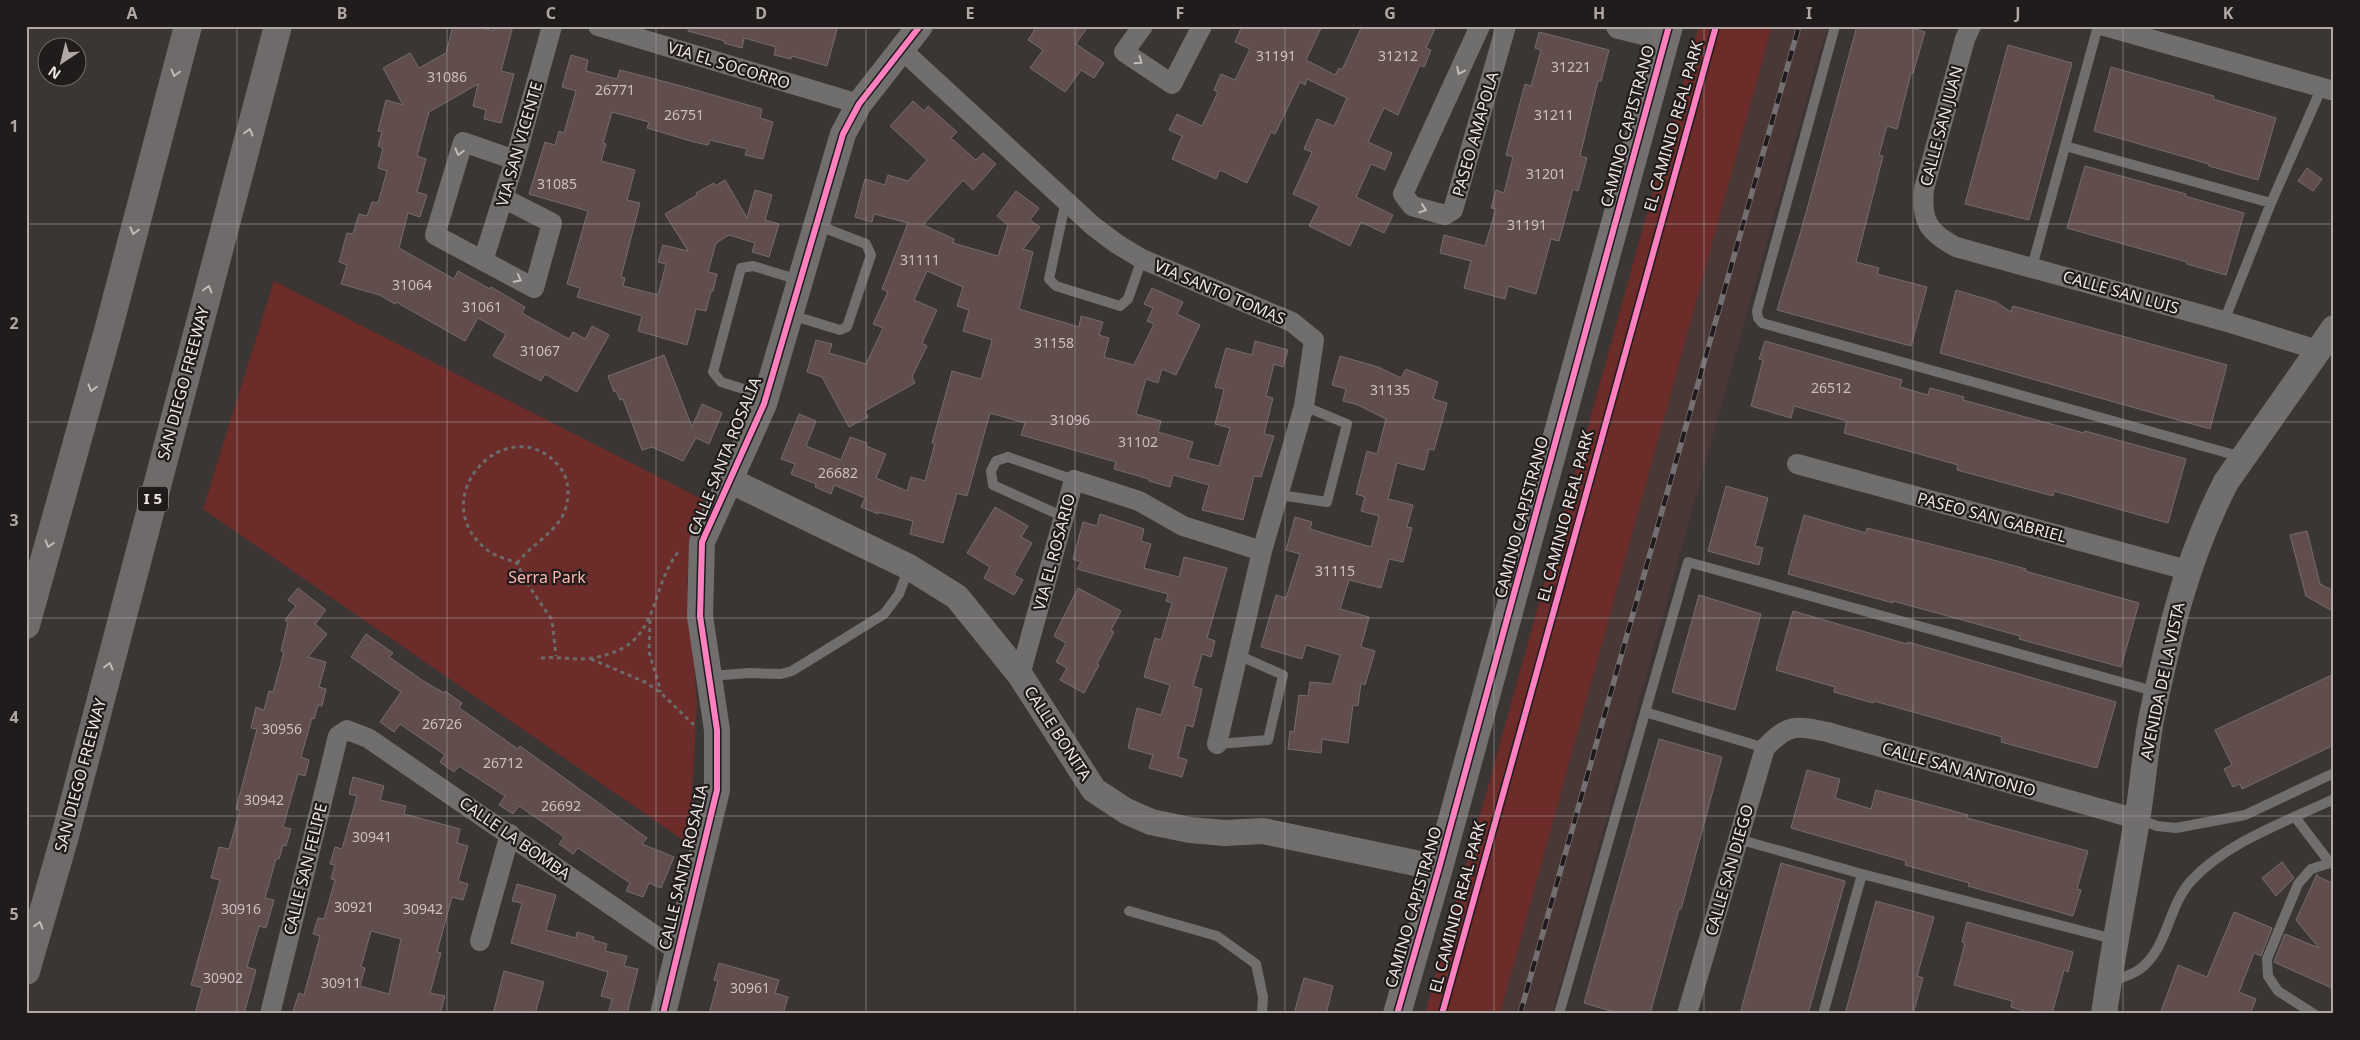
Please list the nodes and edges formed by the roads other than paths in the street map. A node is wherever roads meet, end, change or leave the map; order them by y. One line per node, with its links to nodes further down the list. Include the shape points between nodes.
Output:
1 (188, 26): 45 (highway, one-way to 45)
2 (278, 26): 68 (highway, SAN DIEGO FREEWAY / I 5, one-way to 2, via 70,817)
3 (552, 26): 20 (street, VIA SAN VICENTE)
4 (598, 26): 18 (street, VIA EL SOCORRO)
5 (920, 26): 16 (street, CALLE SANTA ROSALIA)
6 (1143, 26): 7 (street, one-way to 7, via 1124,52 1172,84)
7 (1202, 26)
8 (1480, 26): 9 (street, PASEO AMAPOLA, one-way to 9, via 1403,194 1412,206 1445,216 1453,210)
9 (1506, 26)
10 (1619, 26): 15 (street)
11 (1835, 26): 36 (lane, via 1757,311 1762,324)
12 (1970, 26): 25 (street, CALLE SAN JUAN, via 1924,189 1922,208)
13 (2098, 26): 19 (lane)
14 (2104, 26): 17 (street)
15 (1667, 32): 62 (main road, CAMINO CAPISTRANO)
16 (902, 50): 18 (street, CALLE SANTA ROSALIA); 22 (street, VIA SANTO TOMAS)
17 (2328, 89): 23 (lane)
18 (859, 104): 24 (street, CALLE SANTA ROSALIA, via 843,134)
19 (2065, 146): 23 (lane); 28 (lane)
20 (515, 160): 21 (street, VIA SAN VICENTE); 27 (street, one-way to 27, via 462,142 435,235)
21 (503, 198): 27 (street, VIA SAN VICENTE); 27 (street, one-way to 21, via 534,288 552,223)
22 (1066, 200): 26 (street, VIA SANTO TOMAS, via 1101,232); 26 (lane, via 1049,279 1056,286 1120,306 1128,299)
23 (2271, 203): 31 (lane)
24 (816, 225): 29 (street, CALLE SANTA ROSALIA); 30 (lane, via 866,244 871,255 847,326 840,330)
25 (1929, 226): 28 (street, CALLE SAN LUIS, via 1939,238 1956,246)
26 (1142, 259): 35 (street, VIA SANTO TOMAS, via 1292,322 1314,340)
27 (483, 261)
28 (2032, 267): 31 (street, CALLE SAN LUIS)
29 (800, 280): 30 (street, CALLE SANTA ROSALIA); 34 (lane, via 753,266 741,268 733,291 713,372 721,382)
30 (790, 315): 34 (street, CALLE SANTA ROSALIA)
31 (2224, 321): 33 (street, CALLE SAN LUIS)
32 (2334, 328): 33 (street, AVENIDA DE LA VISTA)
33 (2318, 350): 36 (street, AVENIDA DE LA VISTA)
34 (766, 396): 38 (street, CALLE SANTA ROSALIA)
35 (1304, 406): 40 (street, VIA SANTO TOMAS); 40 (lane, via 1347,424 1327,502)
36 (2243, 458): 44 (street, AVENIDA DE LA VISTA, via 2212,509)
37 (1797, 464): 44 (street, PASEO SAN GABRIEL)
38 (729, 480): 43 (street, CALLE BONITA); 48 (street, CALLE SANTA ROSALIA, via 702,542 700,616)
39 (1074, 480): 41 (street, VIA EL ROSARIO); 41 (lane, via 1008,457 996,461 991,471 993,485); 42 (street, VIA EL ROSARIO, via 1139,501 1183,526)
40 (1280, 495): 42 (street, VIA SANTO TOMAS)
41 (1064, 517): 47 (street, VIA EL ROSARIO)
42 (1262, 550): 46 (street, VIA SANTO TOMAS)
43 (909, 567): 47 (street, CALLE BONITA, via 957,597); 48 (lane, via 899,594 884,614 792,671)
44 (2187, 570): 49 (street, AVENIDA DE LA VISTA, via 2168,637)
45 (26, 625)
46 (1238, 655): 53 (street, VIA SANTO TOMAS); 53 (lane, via 1283,675 1268,740)
47 (1020, 675): 62 (street, CALLE BONITA, via 1094,790 1126,811 1151,822 1190,830 1225,833 1263,831)
48 (709, 676): 67 (street, CALLE SANTA ROSALIA, via 717,730 717,790)
49 (2158, 692): 50 (lane, via 1688,562); 58 (street, AVENIDA DE LA VISTA)
50 (1645, 712): 54 (lane); 74 (lane)
51 (347, 730): 59 (street, CALLE LA BOMBA, via 368,738); 70 (street, CALLE SAN FELIPE, via 338,736)
52 (1780, 732): 54 (street, CALLE SAN DIEGO); 58 (street, CALLE SAN ANTONIO, via 1802,726 1827,732)
53 (1217, 744)
54 (1765, 748): 60 (street, CALLE SAN DIEGO)
55 (2334, 773): 58 (lane, via 2245,815 2176,828)
56 (2334, 799): 57 (lane)
57 (2296, 817): 61 (lane); 69 (lane, via 2225,851 2191,881 2179,898 2152,958 2138,971)
58 (2137, 819): 65 (street, AVENIDA DE LA VISTA)
59 (510, 834): 66 (street); 67 (street, CALLE LA BOMBA)
60 (1738, 839): 63 (lane); 75 (street, CALLE SAN DIEGO)
61 (2332, 863): 78 (lane, via 2311,869 2298,884 2267,959 2268,976 2278,991)
62 (1439, 868): 73 (main road, CAMINO CAPISTRANO)
63 (1862, 874): 65 (lane); 76 (lane)
64 (1129, 911): 72 (lane, via 1217,936 1256,964 1263,998)
65 (2116, 940): 69 (street, AVENIDA DE LA VISTA)
66 (480, 941)
67 (679, 952): 71 (street, CALLE SANTA ROSALIA)
68 (26, 972)
69 (2108, 983): 77 (street, AVENIDA DE LA VISTA)
70 (270, 1014)
71 (662, 1014)
72 (1262, 1014)
73 (1396, 1014)
74 (1559, 1014)
75 (1687, 1014)
76 (1823, 1014)
77 (2104, 1014)
78 (2314, 1014)

